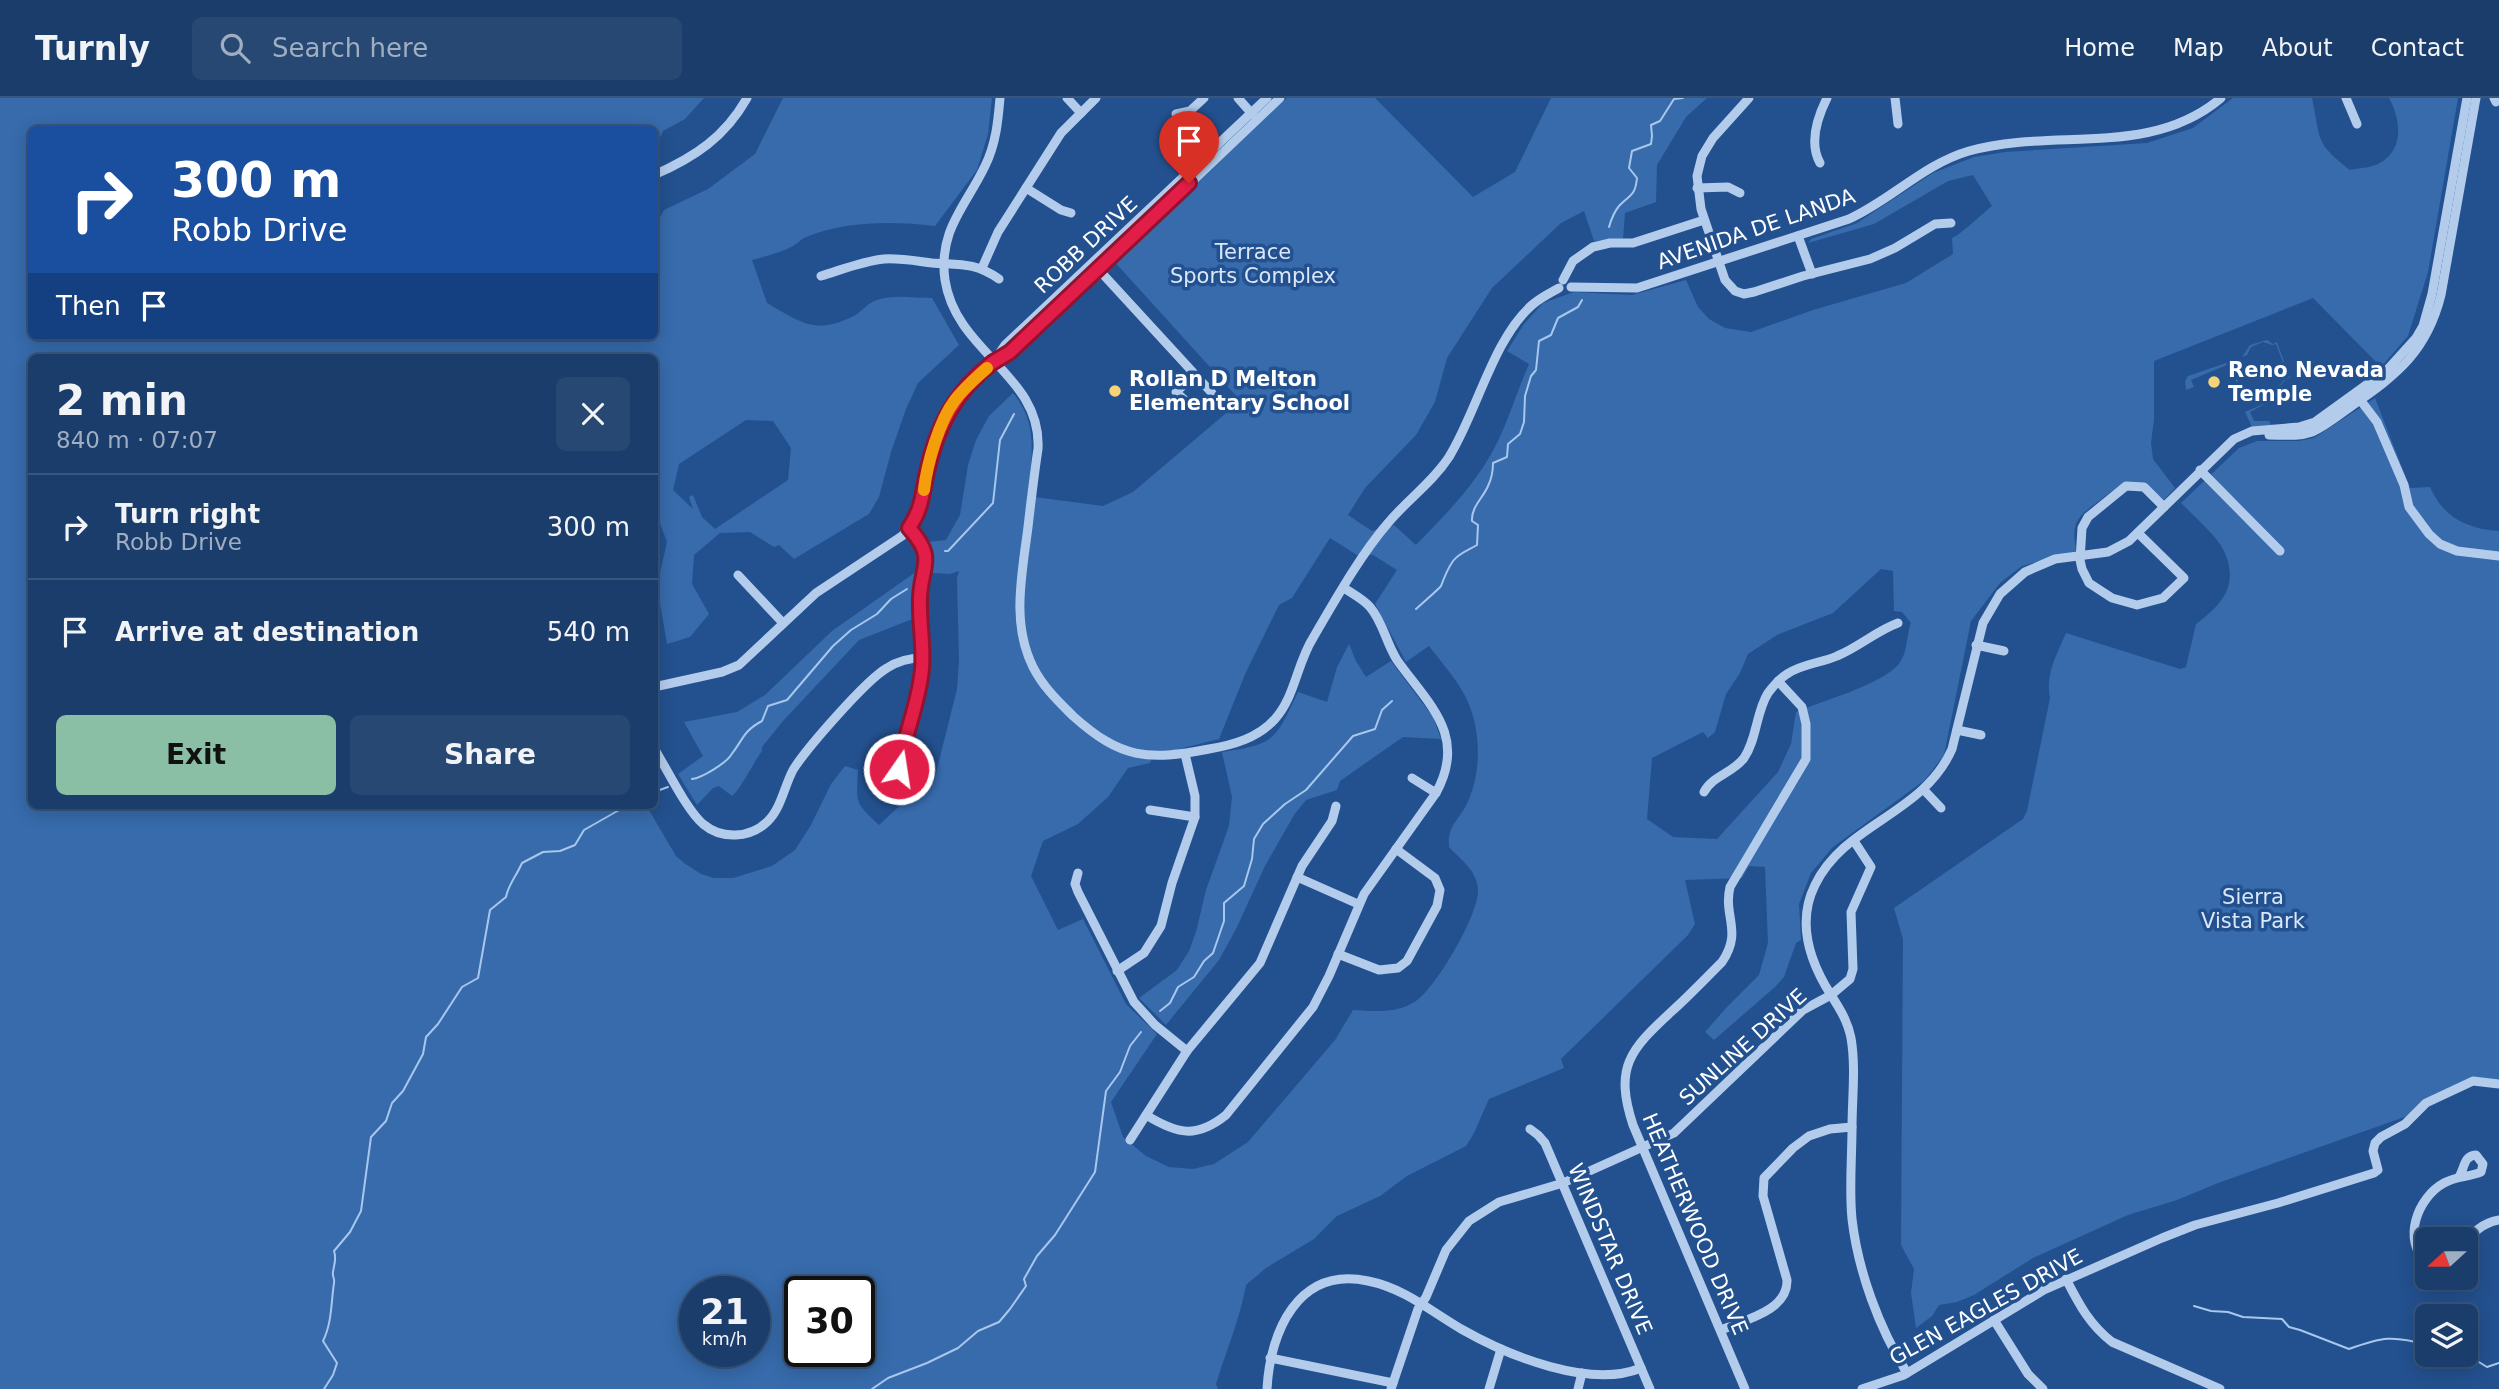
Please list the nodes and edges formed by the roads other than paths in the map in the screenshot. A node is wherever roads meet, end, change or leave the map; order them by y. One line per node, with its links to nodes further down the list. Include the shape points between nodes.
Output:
1 (747, 98): 22 (street, via 707,146)
2 (1000, 98): 31 (street, via 992,151 952,224)
3 (1067, 98): 16 (street)
4 (1096, 98): 16 (street)
5 (1204, 98): 17 (street, via 1190,111)
6 (1238, 98): 18 (street)
7 (1267, 98): 18 (street, ROBB DRIVE)
8 (1280, 98): 18 (street, ROBB DRIVE)
9 (1749, 98): 24 (street, via 1707,147)
10 (1827, 98): 21 (street, via 1814,138)
11 (1895, 98): 19 (street)
12 (2221, 98): 29 (street, AVENIDA DE LANDA, via 2188,120 2151,133 2002,145 1962,153 1927,170 1863,213)
13 (2346, 98): 20 (street)
14 (2467, 98): 40 (street, via 2423,326 2408,349)
15 (2476, 98): 40 (street, via 2437,313 2410,359 2393,376)
16 (1081, 113): 23 (street, via 1061,133)
17 (1176, 114)
18 (1254, 116): 32 (street, ROBB DRIVE)
19 (1898, 124)
20 (2357, 124)
21 (1820, 163)
22 (658, 173)
23 (1026, 188): 26 (street); 33 (street)
24 (1697, 188): 25 (street, via 1728,187); 27 (street)
25 (1740, 192)
26 (1071, 213)
27 (1704, 220): 30 (street); 37 (street, via 1633,243 1593,247 1573,261)
28 (1951, 223): 34 (street, via 1935,225 1878,256)
29 (1798, 236): 30 (street, AVENIDA DE LANDA); 34 (street)
30 (1718, 262): 34 (street, via 1729,286 1744,293); 37 (street, AVENIDA DE LANDA, via 1637,288)
31 (944, 263): 33 (street); 35 (street, via 880,259); 38 (street, via 957,317)
32 (1095, 266): 38 (street, ROBB DRIVE, via 1005,345); 39 (street)
33 (982, 268): 36 (street)
34 (1812, 274)
35 (821, 276)
36 (999, 279)
37 (1564, 285): 51 (street, via 1533,304 1520,319 1495,359 1448,459 1388,522)
38 (993, 362): 45 (street, ROBB DRIVE, via 949,408 926,473 923,501); 61 (street, via 1027,398 1038,430 1019,609 1029,659 1058,702 1115,748 1146,756)
39 (1195, 375)
40 (2360, 395): 41 (street, via 2311,432 2242,440); 42 (street, via 2309,424 2238,436); 48 (street, via 2377,422 2409,507 2428,534 2456,551)
41 (2212, 466): 42 (street); 43 (street)
42 (2202, 472): 43 (street); 44 (street); 46 (street)
43 (2213, 483): 47 (street)
44 (2164, 507): 46 (street); 49 (street, via 2144,487 2120,489 2084,522)
45 (909, 528): 52 (street, ROBB DRIVE, via 816,593); 56 (street, via 921,542 926,559 920,599)
46 (2139, 535): 49 (street, via 2116,549); 49 (street, via 2184,578 2163,598 2146,604 2112,598 2088,583)
47 (2280, 551)
48 (2499, 556)
49 (2081, 558): 54 (street, via 2046,562 2015,579 1987,613)
50 (738, 575): 52 (street)
51 (1344, 588): 61 (street, via 1307,648 1286,703 1274,719 1249,738); 67 (street, via 1369,606 1397,660 1439,715 1448,756)
52 (783, 623): 58 (street, ROBB DRIVE, via 729,670)
53 (1898, 623): 57 (street)
54 (1979, 646): 55 (street); 59 (street)
55 (2004, 652)
56 (922, 658): 62 (street, via 892,665 870,681 804,755 776,811 748,834 714,831 697,818); 64 (street, via 899,769)
57 (1778, 681): 65 (street, via 1766,696 1744,758); 86 (street, HEATHERWOOD DRIVE, via 1802,707 1806,759 1730,887 1734,931 1729,953 1641,1040 1629,1061 1625,1101)
58 (658, 686)
59 (1959, 731): 60 (street); 66 (street, via 1947,760)
60 (1981, 735)
61 (1185, 754): 71 (street)
62 (658, 755)
63 (1412, 778): 67 (street)
64 (903, 786)
65 (1704, 792)
66 (1925, 792): 69 (street); 72 (street)
67 (1436, 793): 73 (street)
68 (1336, 806): 75 (street, via 1332,821)
69 (1941, 808)
70 (1150, 810): 71 (street)
71 (1195, 817): 78 (street, via 1157,936 1136,960)
72 (1854, 841): 79 (street, via 1871,867 1851,912 1852,974); 79 (street, via 1820,875 1807,909 1810,953)
73 (1396, 849): 76 (street); 77 (street, via 1432,874 1440,896 1407,961 1392,971 1379,970)
74 (1078, 873): 78 (street, via 1078,892)
75 (1297, 877): 76 (street); 80 (street, via 1260,963)
76 (1358, 904): 77 (street)
77 (1338, 954): 82 (street, via 1308,1014 1226,1115 1212,1126 1177,1132)
78 (1117, 971): 80 (street, via 1155,1025)
79 (1831, 995): 83 (street, via 1851,1037); 86 (street, SUNLINE DRIVE, via 1803,1010 1683,1126)
80 (1187, 1051): 82 (street)
81 (2499, 1084): 92 (street, GLEN EAGLES DRIVE, via 2473,1082 2426,1103 2378,1140 2374,1147 2378,1170 2195,1225)
82 (1146, 1115): 85 (street)
83 (1852, 1127): 95 (street, via 1809,1136 1768,1173 1763,1196 1787,1280 1786,1291 1775,1306); 100 (street, via 1852,1210 1857,1243 1879,1320)
84 (1530, 1129): 88 (street, WINDSTAR DRIVE, via 1545,1143)
85 (1130, 1140)
86 (1643, 1148): 88 (street, SUNLINE DRIVE); 95 (street, HEATHERWOOD DRIVE)
87 (2459, 1177): 90 (street, via 2438,1187 2424,1202)
88 (1563, 1184): 93 (street, SUNLINE DRIVE, via 1499,1202 1469,1222 1446,1250); 98 (street, WINDSTAR DRIVE)
89 (2499, 1220): 91 (street)
90 (2416, 1227)
91 (2478, 1229)
92 (2066, 1279): 94 (street, GLEN EAGLES DRIVE); 109 (street, via 2084,1316 2112,1342)
93 (1422, 1303): 96 (street); 97 (street, via 1368,1281 1327,1283 1293,1307 1276,1335); 101 (street, SUNLINE DRIVE)
94 (1994, 1320): 100 (street, GLEN EAGLES DRIVE); 108 (street, via 2028,1374)
95 (1721, 1329): 106 (street, HEATHERWOOD DRIVE)
96 (1501, 1349): 99 (street); 103 (street)
97 (1270, 1358): 101 (street); 102 (street)
98 (1641, 1368): 99 (street, via 1616,1375); 105 (street, WINDSTAR DRIVE)
99 (1581, 1373): 104 (street)
100 (1907, 1373): 107 (street, GLEN EAGLES DRIVE)
101 (1392, 1386)
102 (1267, 1389)
103 (1489, 1389)
104 (1578, 1389)
105 (1650, 1389)
106 (1745, 1389)
107 (1862, 1389)
108 (2043, 1389)
109 (2220, 1389)

